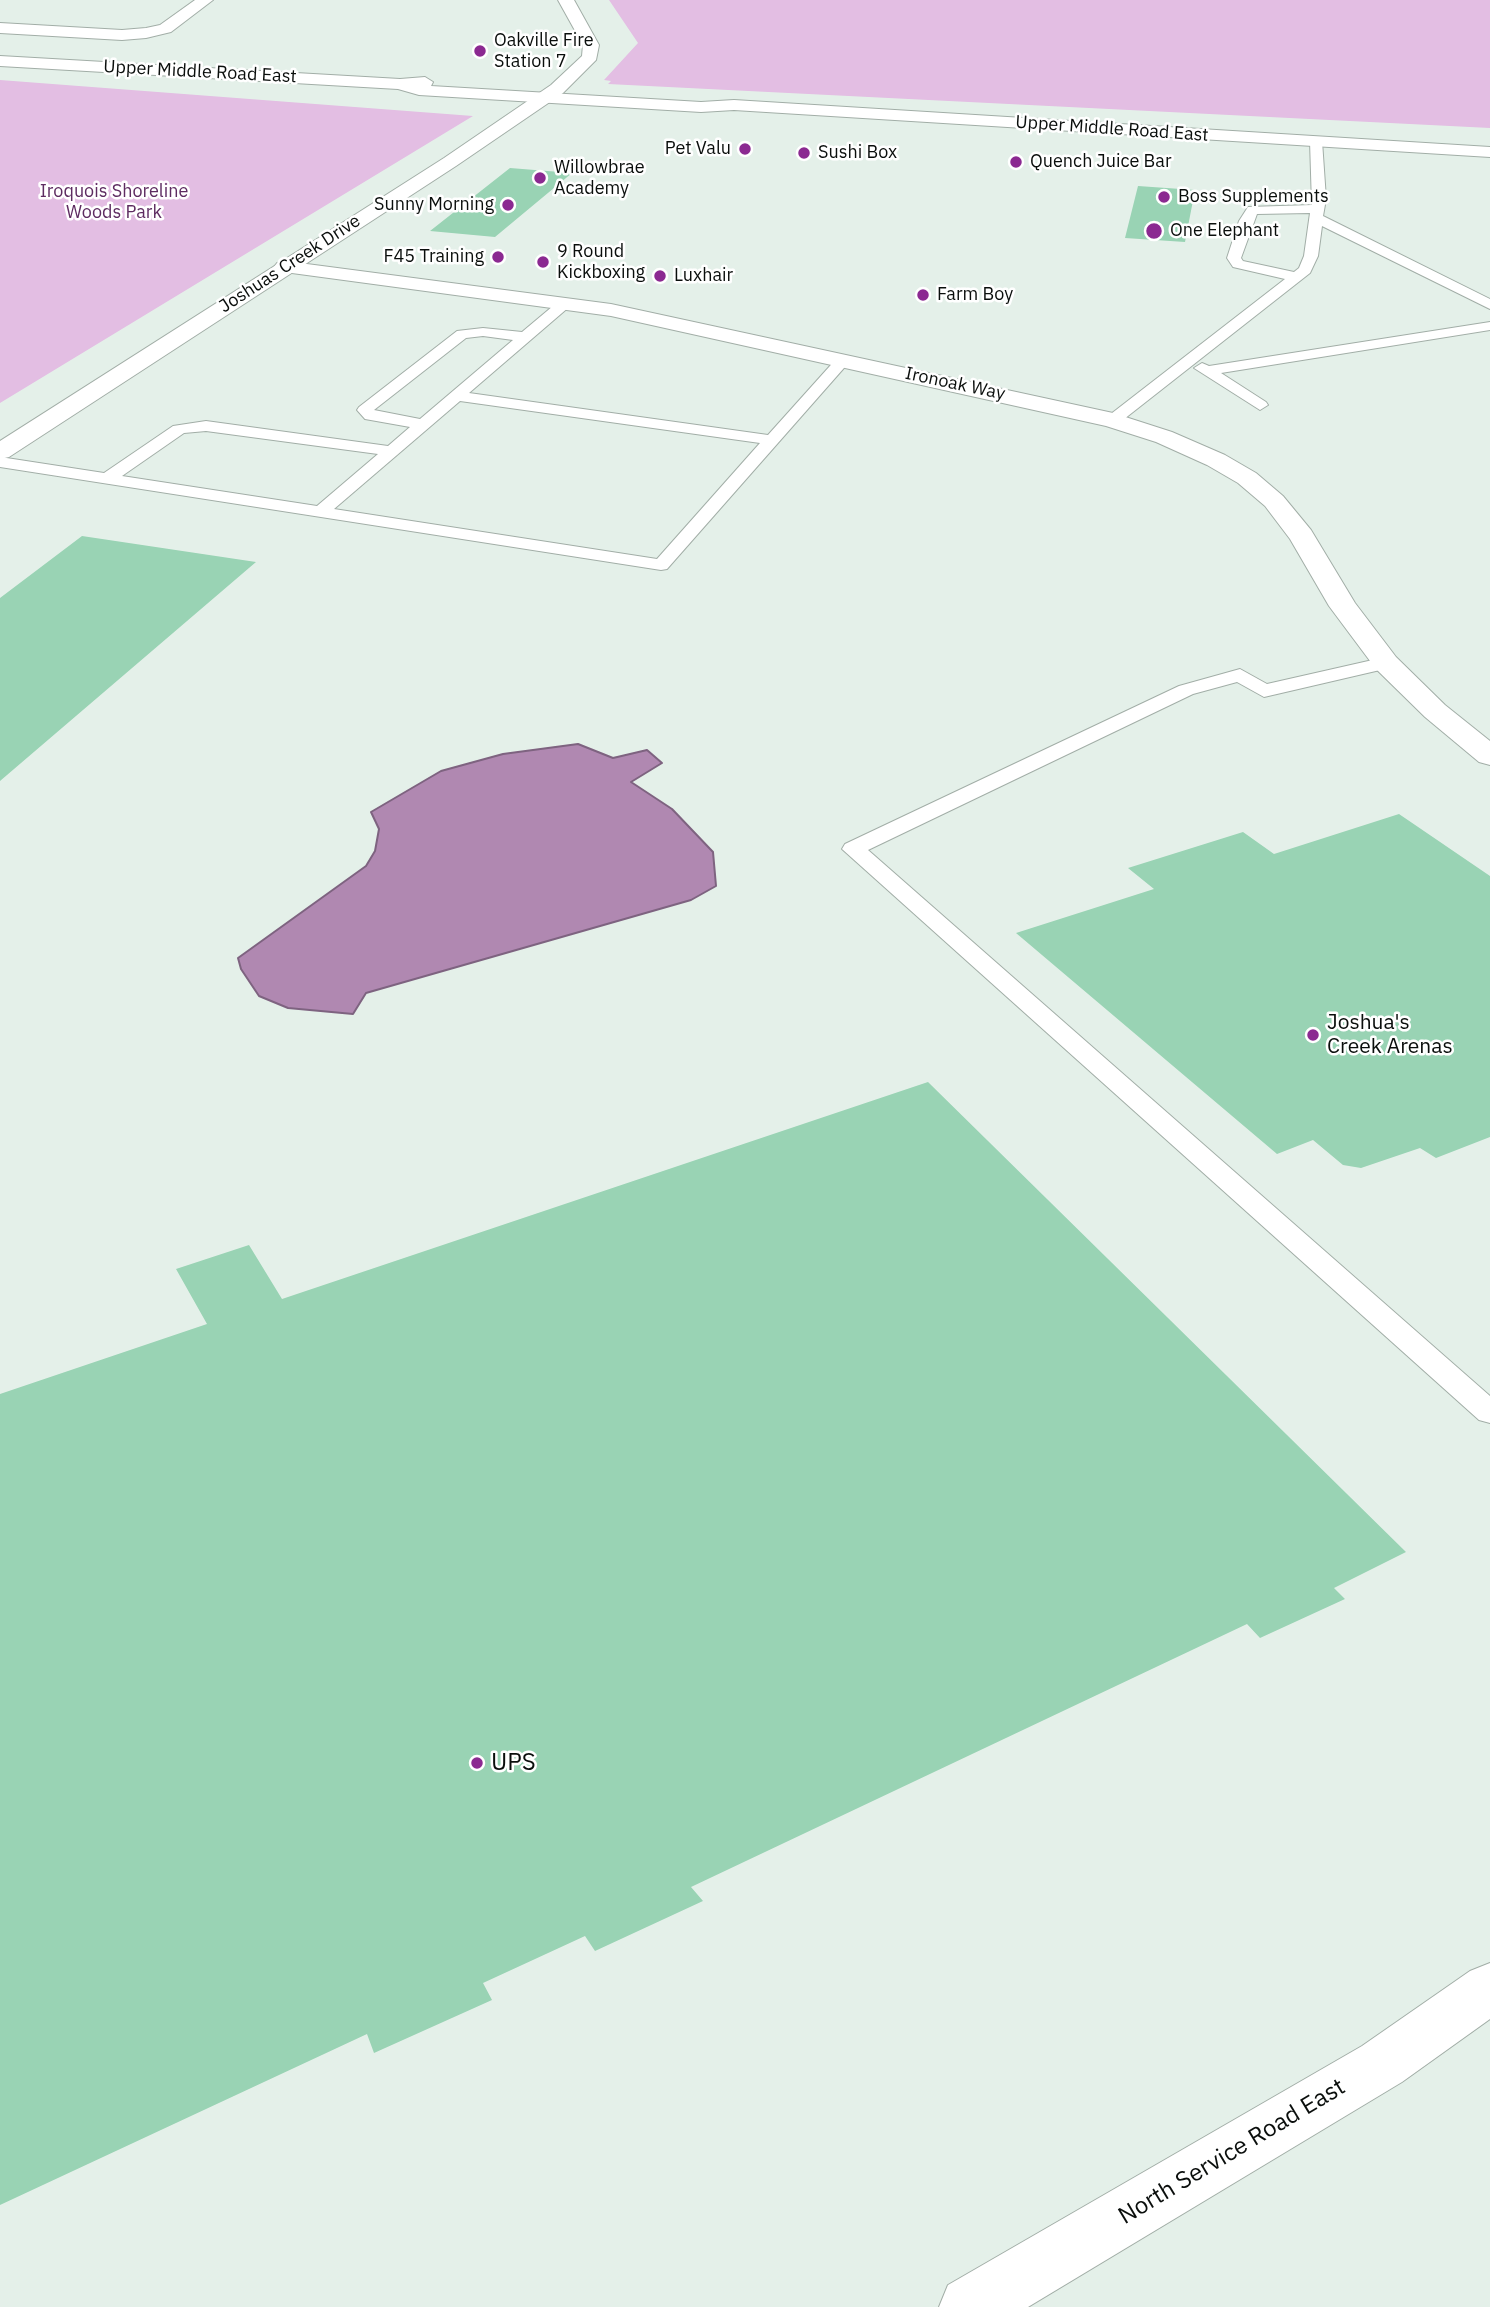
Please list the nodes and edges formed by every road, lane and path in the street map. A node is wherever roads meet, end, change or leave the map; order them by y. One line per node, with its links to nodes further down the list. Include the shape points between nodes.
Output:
1 (205, 0): 3 (street, via 165,29 146,33)
2 (566, 0): 5 (street, Joshuas Creek Drive, via 591,46 590,57)
3 (0, 28)
4 (0, 61): 5 (street, Upper Middle Road East, via 400,84 419,90)
5 (552, 93): 6 (street, Upper Middle Road East, via 701,107 734,105); 9 (street, Joshuas Creek Drive)
6 (1316, 141): 7 (street, Upper Middle Road East); 8 (lane)
7 (1490, 152)
8 (1317, 213): 10 (lane, via 1311,256); 10 (lane, via 1253,209 1234,258 1251,268); 12 (lane)
9 (284, 267): 11 (street, Ironoak Way); 24 (street, Joshuas Creek Drive)
10 (1297, 277): 16 (lane)
11 (564, 303): 14 (lane); 15 (street, Ironoak Way)
12 (1490, 305)
13 (1490, 326): 17 (lane)
14 (525, 337): 18 (lane); 21 (lane, via 461,334 365,410 371,416)
15 (843, 360): 20 (street, Ironoak Way); 22 (lane)
16 (1188, 360): 17 (lane); 20 (lane)
17 (1207, 372): 19 (lane)
18 (456, 396): 21 (lane); 22 (lane)
19 (1260, 405)
20 (1113, 420): 28 (street, Ironoak Way, via 1216,460 1274,501)
21 (422, 424): 23 (lane)
22 (772, 440): 27 (lane, via 661,565)
23 (390, 451): 26 (lane, via 192,427 179,429); 27 (lane)
24 (0, 452)
25 (0, 462): 26 (lane)
26 (107, 479): 27 (lane)
27 (320, 513)
28 (1386, 663): 29 (street, Ironoak Way); 30 (lane, via 1264,691 1240,675 1186,690 853,849)
29 (1490, 756)
30 (1490, 1413)
31 (1490, 1989): 32 (street, North Service Road East, via 1382,2064)
32 (970, 2307)

